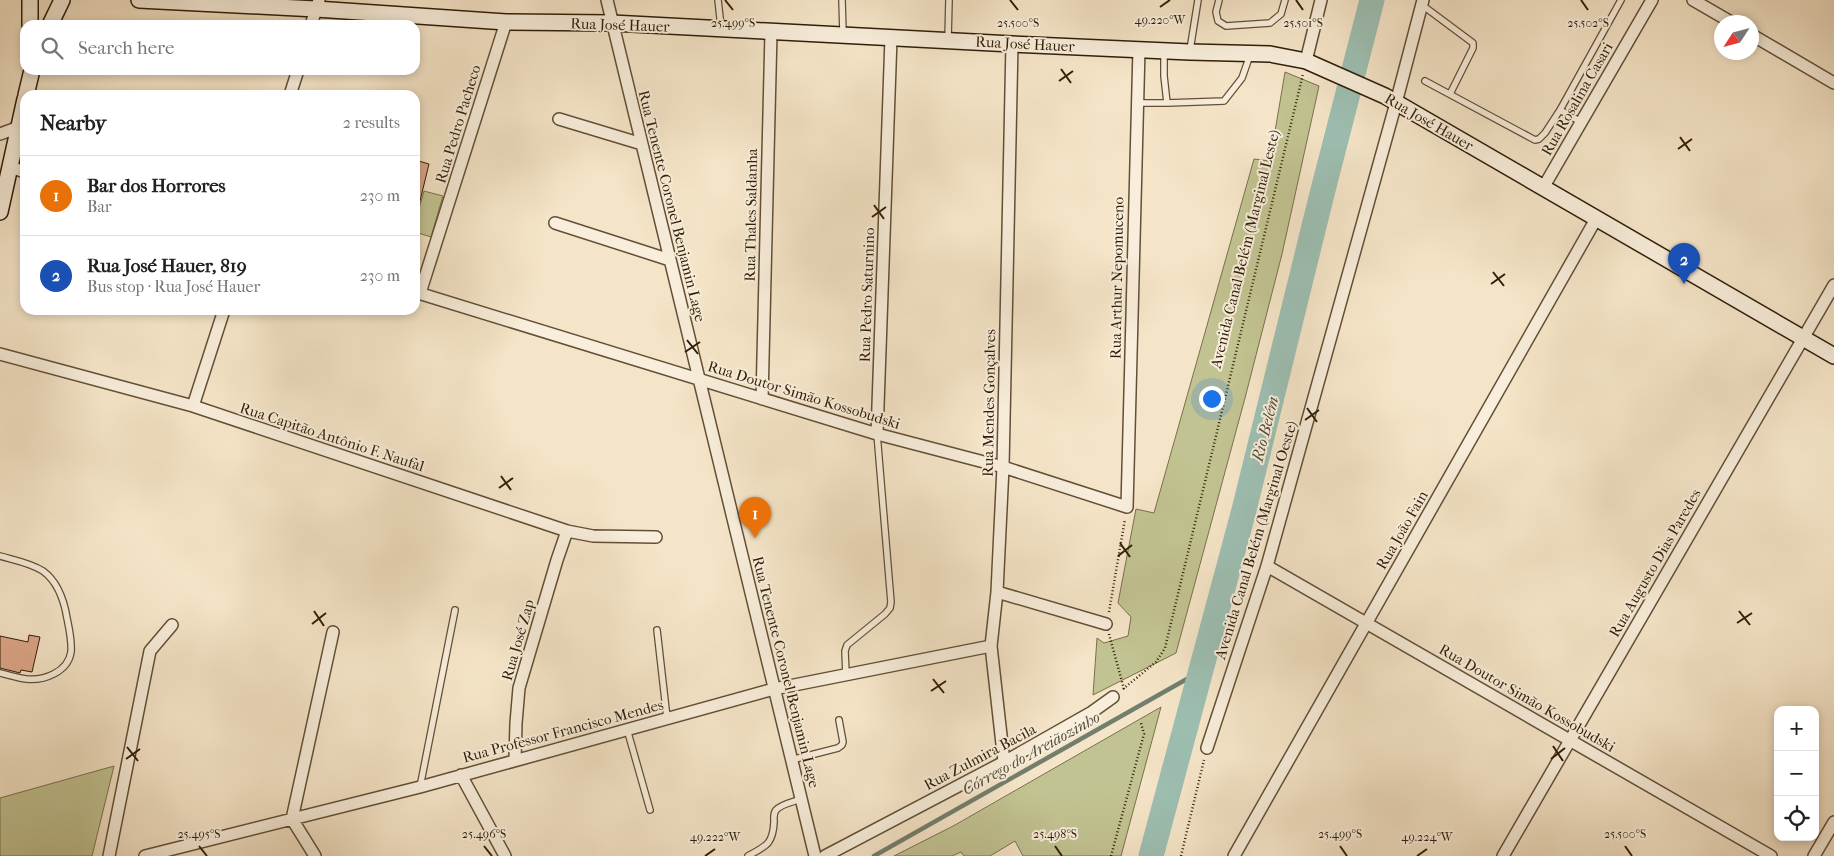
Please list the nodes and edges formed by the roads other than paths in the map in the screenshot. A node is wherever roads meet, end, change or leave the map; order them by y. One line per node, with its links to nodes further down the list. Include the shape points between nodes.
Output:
1 (30, 0): 18 (main road)
2 (139, 0): 16 (main road, Rua José Hauer)
3 (607, 0): 22 (street, Rua Tenente Coronel Benjamin Lage)
4 (718, 0): 23 (lane)
5 (842, 0): 25 (lane)
6 (949, 0): 28 (lane)
7 (1198, 0): 32 (lane)
8 (1219, 0): 9 (lane, via 1218,21 1226,26 1270,23 1281,14)
9 (1284, 0)
10 (1321, 0): 34 (street)
11 (1621, 0): 45 (lane)
12 (1652, 0): 48 (street, Rua Rosalina Casari)
13 (1692, 0): 17 (street)
14 (57, 1): 19 (main road)
15 (1422, 2): 41 (lane, via 1473,43); 42 (street, Avenida Canal Belém (Marginal Oeste))
16 (317, 4): 20 (street); 21 (main road, Rua José Hauer)
17 (1719, 15)
18 (30, 20)
19 (51, 20)
20 (312, 20)
21 (506, 22): 22 (main road, Rua José Hauer); 60 (street, Rua Pedro Pacheco)
22 (612, 23): 23 (main road, Rua José Hauer); 51 (street, Rua Tenente Coronel Benjamin Lage)
23 (721, 29): 24 (main road, Rua José Hauer)
24 (771, 32): 25 (main road, Rua José Hauer); 67 (street, Rua Thales Saldanha)
25 (843, 35): 26 (main road, Rua José Hauer)
26 (891, 38): 28 (main road, Rua José Hauer); 69 (street, Rua Pedro Saturnino)
27 (1759, 39): 38 (street)
28 (948, 41): 29 (main road, Rua José Hauer)
29 (1012, 44): 30 (main road, Rua José Hauer); 70 (street, Rua Mendes Gonçalves)
30 (1139, 49): 31 (main road, Rua José Hauer); 43 (street, Rua Arthur Nepomuceno)
31 (1164, 51): 32 (main road, Rua José Hauer); 44 (lane)
32 (1190, 52): 33 (main road, Rua José Hauer)
33 (1251, 53): 34 (main road, Rua José Hauer, via 1291,56); 44 (lane, via 1242,78 1224,101)
34 (1312, 63): 42 (main road, Rua José Hauer)
35 (31, 75): 39 (main road)
36 (296, 75): 40 (street)
37 (1425, 80): 41 (lane)
38 (1834, 83)
39 (27, 90)
40 (292, 90)
41 (1450, 94): 45 (lane, via 1535,140 1543,137)
42 (1390, 100): 54 (main road, Rua José Hauer); 75 (street, Avenida Canal Belém (Marginal Oeste))
43 (1137, 102): 44 (lane); 71 (street, Rua Arthur Nepomuceno)
44 (1168, 103)
45 (1560, 110): 48 (lane)
46 (559, 119): 51 (street)
47 (20, 122): 49 (main road)
48 (1581, 122): 54 (street, Rua Rosalina Casari)
49 (19, 127): 50 (street); 52 (main road)
50 (0, 134)
51 (642, 144): 58 (street, Rua Tenente Coronel Benjamin Lage)
52 (10, 167): 53 (street); 55 (main road)
53 (20, 170)
54 (1543, 188): 56 (main road, Rua José Hauer)
55 (0, 212)
56 (1596, 219): 63 (main road, Rua José Hauer); 78 (street, Rua João Fain)
57 (556, 223): 58 (street)
58 (670, 260): 66 (street, Rua Tenente Coronel Benjamin Lage)
59 (1834, 285): 63 (street, Rua Augusto Dias Paredes)
60 (420, 287)
61 (420, 294): 66 (street, Rua Doutor Simão Kossobudski)
62 (222, 315): 68 (street)
63 (1804, 338): 65 (main road, Rua José Hauer); 91 (street, Rua Augusto Dias Paredes)
64 (0, 354): 68 (street, Rua Capitão Antônio F. Naufal)
65 (1834, 356)
66 (699, 379): 67 (street, Rua Doutor Simão Kossobudski); 86 (street, Rua Tenente Coronel Benjamin Lage)
67 (762, 398): 69 (street, Rua Doutor Simão Kossobudski)
68 (193, 406): 72 (street, Rua Capitão Antônio F. Naufal)
69 (877, 434): 70 (street, Rua Doutor Simão Kossobudski); 85 (lane, via 891,602 885,614 847,645 844,651)
70 (1003, 466): 71 (street, Rua Doutor Simão Kossobudski); 76 (street, Rua Mendes Gonçalves)
71 (1127, 507)
72 (568, 531): 73 (street, Rua Capitão Antônio F. Naufal, via 593,536); 93 (street, Rua José Zap, via 519,688)
73 (656, 537)
74 (0, 556): 84 (lane, via 43,571 55,583 65,604 71,652 64,667 51,676 28,679)
75 (1268, 566): 78 (street, Rua Doutor Simão Kossobudski); 92 (street, Avenida Canal Belém (Marginal Oeste))
76 (997, 592): 79 (street); 83 (street, Rua Mendes Gonçalves)
77 (455, 610): 97 (lane)
78 (1367, 623): 91 (street, Rua Doutor Simão Kossobudski); 109 (street, Rua João Fain)
79 (1106, 624)
80 (172, 625): 102 (street, via 150,651)
81 (658, 630): 88 (lane)
82 (333, 632): 100 (street)
83 (991, 646): 85 (street, Rua Professor Francisco Mendes); 95 (street, Rua Mendes Gonçalves)
84 (0, 673)
85 (846, 675): 86 (street, Rua Professor Francisco Mendes)
86 (774, 689): 88 (street, Rua Professor Francisco Mendes); 94 (street, Rua Tenente Coronel Benjamin Lage)
87 (1112, 698): 95 (street, Rua Zulmira Bacila)
88 (667, 718): 90 (street, Rua Professor Francisco Mendes)
89 (838, 720): 94 (lane, via 842,745)
90 (626, 730): 93 (street, Rua Professor Francisco Mendes); 99 (lane)
91 (1570, 740): 110 (street, Rua Augusto Dias Paredes); 111 (street, Rua Doutor Simão Kossobudski)
92 (1207, 748)
93 (515, 760): 96 (street, Rua Professor Francisco Mendes)
94 (791, 760): 98 (street, Rua Tenente Coronel Benjamin Lage)
95 (1004, 762): 108 (street, Rua Zulmira Bacila)
96 (461, 775): 97 (street, Rua Professor Francisco Mendes); 105 (street)
97 (420, 787): 100 (street, Rua Professor Francisco Mendes)
98 (801, 798): 106 (lane, via 776,810 772,840); 107 (street, Rua Tenente Coronel Benjamin Lage)
99 (650, 810)
100 (292, 818): 103 (street, Rua Professor Francisco Mendes); 104 (street)
101 (1834, 822): 112 (street)
102 (109, 856)
103 (145, 856)
104 (315, 856)
105 (505, 856)
106 (748, 856)
107 (815, 856)
108 (825, 856)
109 (1234, 856)
110 (1503, 856)
111 (1771, 856)
112 (1814, 856)

